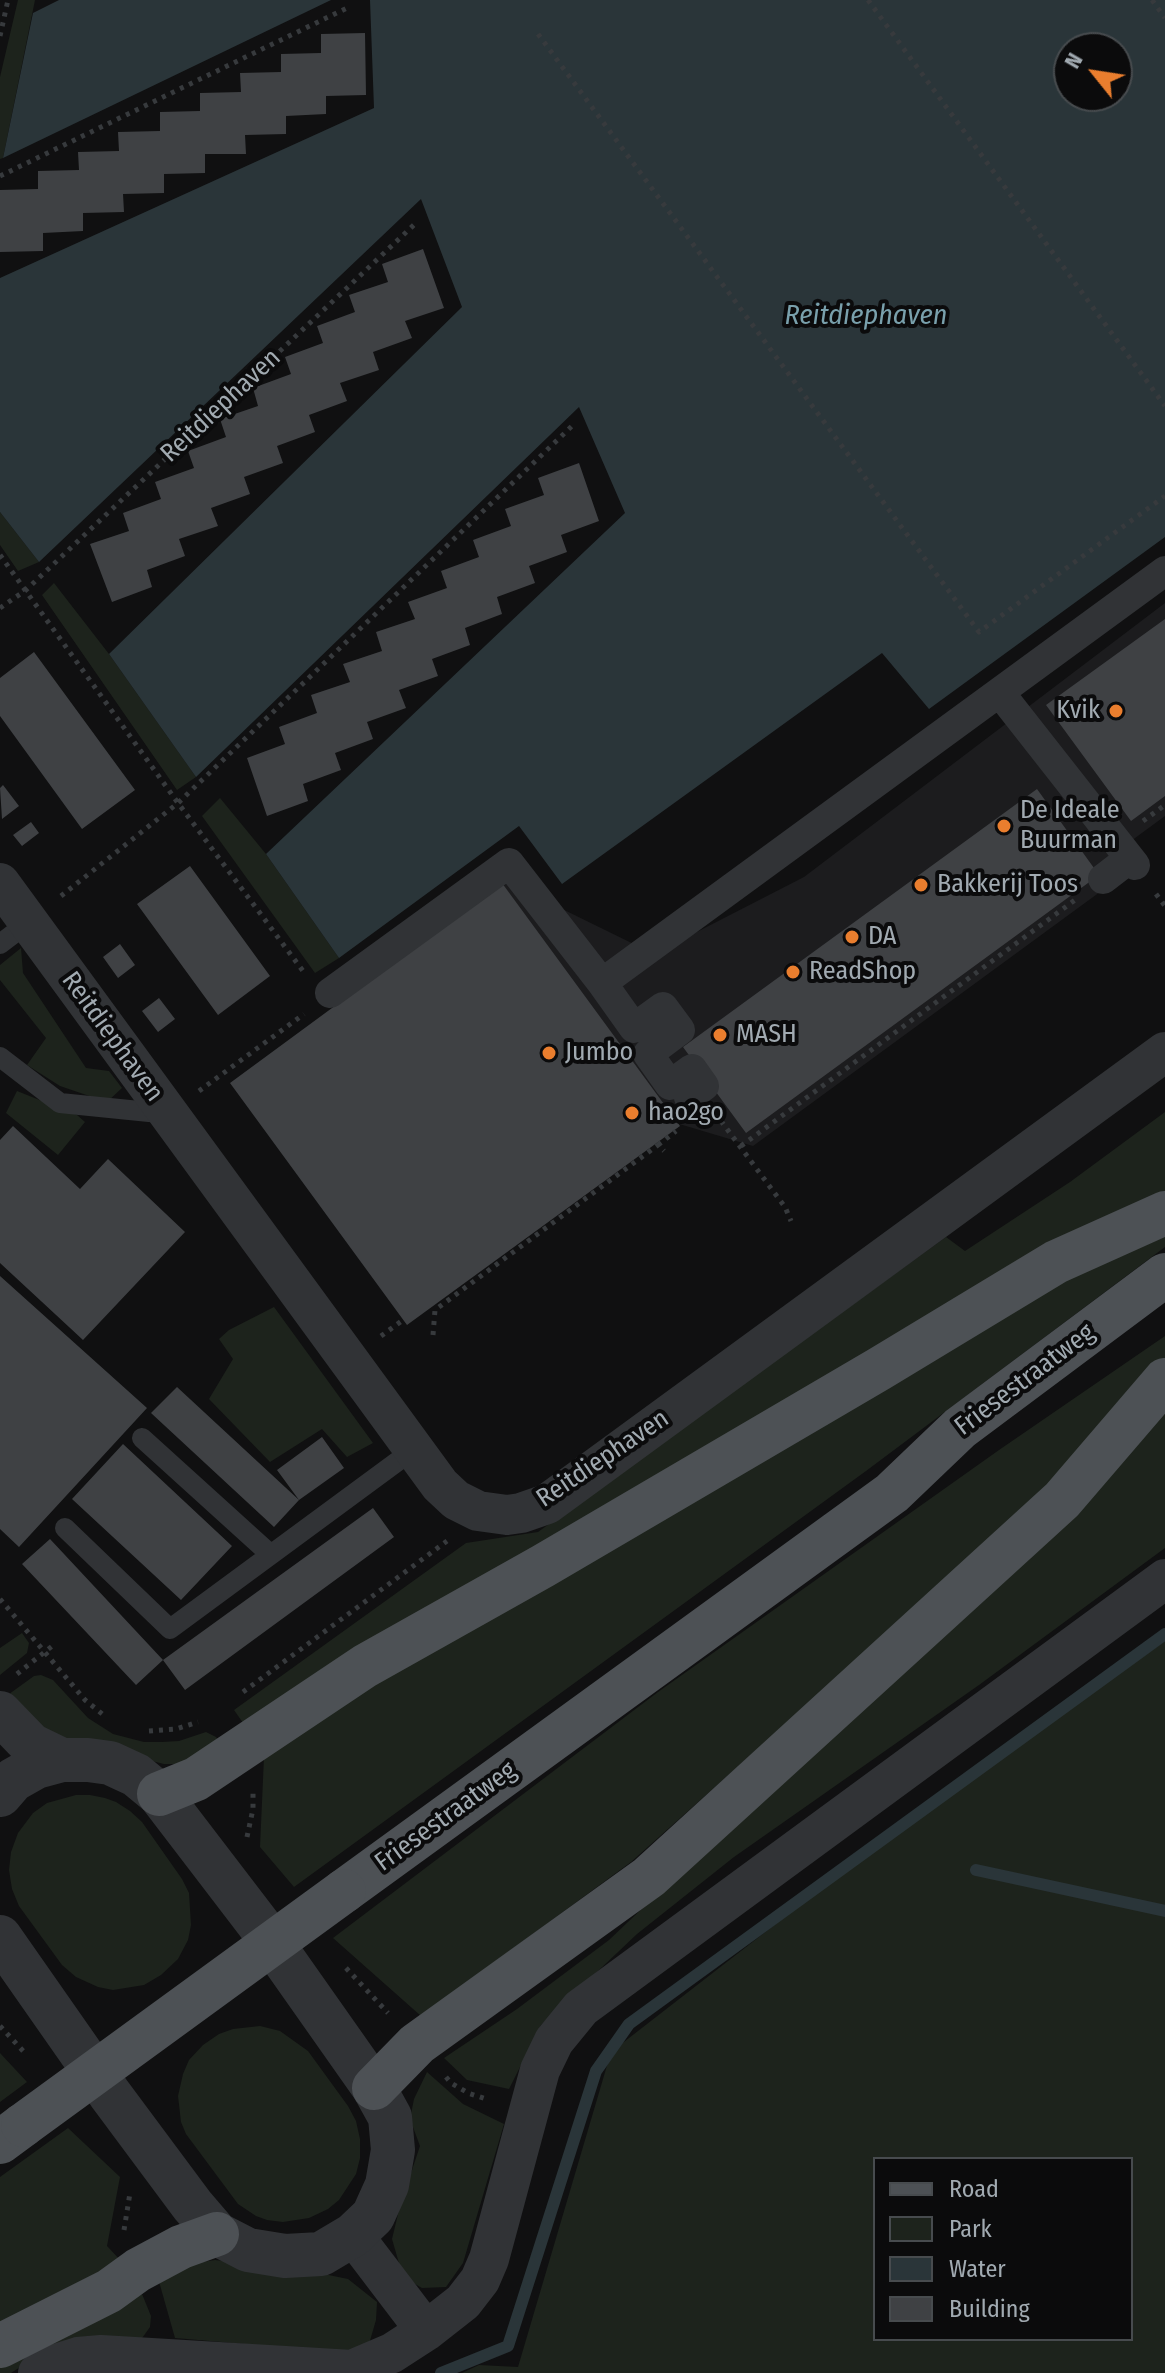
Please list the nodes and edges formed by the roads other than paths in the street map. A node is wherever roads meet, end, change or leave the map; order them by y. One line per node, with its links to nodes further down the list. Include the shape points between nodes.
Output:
1 (1165, 571): 2 (street)
2 (1000, 693): 3 (street, via 1126,850); 6 (street)
3 (1103, 879)
4 (0, 883): 5 (street, Reitdiephaven)
5 (14, 933): 11 (street, Reitdiephaven)
6 (602, 983): 7 (street, via 509,863); 10 (street, via 634,1028 663,1007 680,1030 648,1054 670,1085 692,1069 704,1086 689,1097)
7 (327, 996)
8 (1165, 1052): 17 (street, Reitdiephaven, via 547,1504 507,1515 478,1511 440,1485)
9 (0, 1057): 11 (lane, via 60,1103)
10 (706, 1109)
11 (169, 1114): 17 (street, Reitdiephaven)
12 (1165, 1213): 24 (main road, via 1056,1262 365,1666 196,1779)
13 (1165, 1275): 18 (main road, Friesestraatweg, via 960,1428)
14 (1165, 1312): 18 (main road, Friesestraatweg, via 975,1449)
15 (1165, 1380): 27 (main road, via 1062,1500 649,1877 417,2044)
16 (142, 1438): 20 (lane)
17 (413, 1450): 20 (lane)
18 (892, 1493): 28 (main road, Friesestraatweg, bridge)
19 (65, 1528): 20 (lane, via 170,1629)
20 (270, 1554)
21 (1165, 1579): 31 (street, via 581,2008 554,2041 540,2070 485,2270 463,2302)
22 (6, 1695): 23 (street, via 12,1727 31,1745)
23 (62, 1760): 24 (street, via 110,1763); 25 (street, via 36,1767)
24 (159, 1794): 27 (street)
25 (0, 1795)
26 (0, 1937): 29 (street, via 109,2093)
27 (374, 2088): 30 (street, via 390,2117 393,2150 387,2185 373,2216)
28 (12, 2134)
29 (217, 2234): 30 (street, via 248,2250 285,2256 321,2254); 32 (main road, via 181,2247 109,2291)
30 (353, 2235): 31 (street)
31 (426, 2331): 33 (street, via 352,2370 101,2355 78,2357)
32 (0, 2346)
33 (38, 2373)

